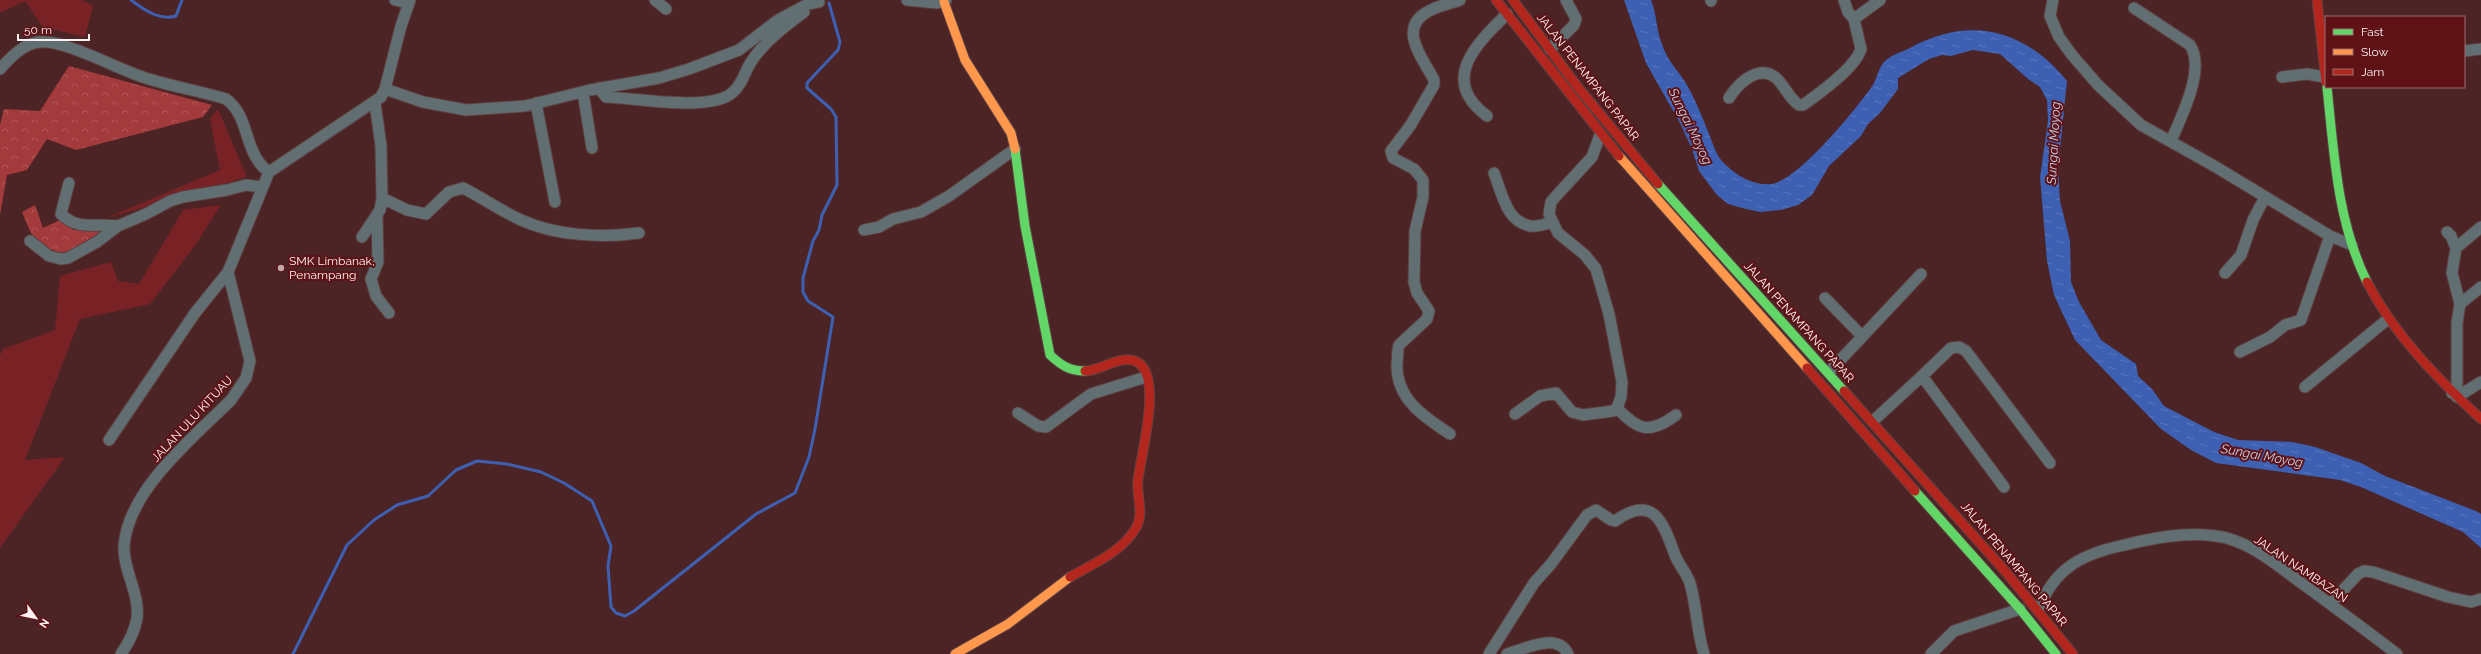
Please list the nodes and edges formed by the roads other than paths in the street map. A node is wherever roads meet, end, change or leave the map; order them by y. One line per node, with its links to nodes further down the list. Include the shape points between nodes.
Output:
1 (395, 0): 12 (street)
2 (655, 0): 16 (street)
3 (907, 0): 14 (street)
4 (1460, 0): 81 (street, via 1428,11 1415,26 1413,42 1434,80 1434,85 1410,126 1391,151 1393,158 1414,169 1423,180 1423,197 1415,231 1414,282 1417,293 1429,311 1427,319 1399,345 1398,374 1402,390 1414,407)
5 (1496, 0): 17 (main road, JALAN PENAMPANG PAPAR)
6 (1513, 0): 20 (main road, JALAN PENAMPANG PAPAR)
7 (1566, 0): 20 (street, via 1576,19 1574,25)
8 (1844, 0): 18 (street, via 1848,12)
9 (1880, 0): 18 (street)
10 (2053, 0): 37 (street, via 2050,16 2072,55 2098,86 2141,125)
11 (2317, 0): 23 (main road)
12 (409, 1): 30 (street)
13 (822, 1): 19 (street, via 808,4 778,20); 24 (street, via 787,25)
14 (945, 1): 39 (main road, via 965,60 1011,133)
15 (2134, 8): 37 (street, via 2190,45 2195,52 2196,65 2191,89)
16 (666, 9)
17 (1507, 14): 35 (street, via 1472,50 1465,71 1464,83 1471,102); 36 (main road, JALAN PENAMPANG PAPAR)
18 (1854, 19): 32 (street, via 1860,53 1852,64 1803,105 1795,102 1779,81 1766,73 1752,74)
19 (752, 41): 24 (street); 28 (street, via 725,56 659,78)
20 (1550, 49): 69 (main road, JALAN PENAMPANG PAPAR, via 1586,97 1674,203)
21 (2481, 49): 22 (street)
22 (2465, 51)
23 (2325, 55)
24 (751, 62): 28 (street, via 732,94 708,101 659,102 606,97)
25 (0, 69): 40 (street, via 22,49 40,42 54,43 135,75 193,88 226,99 237,109 241,117 255,157)
26 (2282, 77): 27 (street, via 2307,74)
27 (2325, 82)
28 (599, 88): 31 (street)
29 (2327, 88): 57 (main road, via 2338,187)
30 (385, 89): 33 (street); 34 (street, via 423,102 466,110)
31 (583, 92): 34 (street); 38 (street)
32 (1729, 98)
33 (375, 103): 40 (street); 45 (street, via 381,146)
34 (536, 103): 46 (street)
35 (1487, 116)
36 (1600, 135): 48 (street, via 1592,157 1551,202 1549,214); 87 (main road, JALAN PENAMPANG PAPAR)
37 (2171, 141): 44 (street)
38 (592, 148)
39 (1015, 149): 51 (street, via 949,196 924,210); 71 (main road, via 1025,226 1050,355 1062,367 1090,372 1130,359 1143,366)
40 (269, 172): 43 (street)
41 (1494, 173): 48 (street, via 1510,216 1532,227)
42 (69, 183): 49 (street, via 61,214 67,220 81,225)
43 (262, 187): 49 (street, via 246,185 183,197); 59 (street, via 250,224)
44 (2265, 197): 54 (street); 60 (street, via 2253,220 2241,255)
45 (382, 198): 47 (street); 53 (street, via 407,210 426,214 449,192 463,188 510,215 542,226 614,237)
46 (555, 202)
47 (377, 215): 55 (street); 65 (street, via 378,262 371,279 376,296)
48 (1552, 222): 75 (street, via 1558,233 1588,259 1598,276 1622,382 1621,398)
49 (118, 226): 56 (street, via 89,246 61,259 43,253)
50 (2481, 228): 58 (street)
51 (864, 230)
52 (2446, 232): 58 (street, via 2451,236)
53 (639, 233)
54 (2330, 236): 57 (street); 68 (street, via 2301,320 2285,325 2270,337)
55 (362, 237)
56 (30, 241)
57 (2352, 245): 66 (main road, via 2370,287)
58 (2456, 248): 64 (street, via 2452,273)
59 (228, 272): 82 (street, via 195,313); 89 (street, JALAN ULU KITUAU, via 248,349 250,369 236,394 164,469 135,508 124,548 137,618)
60 (2225, 273)
61 (1921, 274): 67 (street)
62 (2481, 287): 64 (street)
63 (1825, 298): 67 (street)
64 (2460, 304): 74 (street, via 2457,323 2457,385)
65 (389, 313)
66 (2388, 319): 73 (street); 74 (main road, via 2421,362)
67 (1861, 335): 69 (street)
68 (2240, 352)
69 (1828, 372): 80 (main road, JALAN PENAMPANG PAPAR)
70 (1922, 376): 80 (street); 83 (street, via 1950,348 1959,347 1966,350); 84 (street)
71 (1146, 377): 76 (street, via 1092,394 1046,427 1038,426); 90 (main road, via 1148,433 1137,480 1140,512 1135,529 1117,547 1061,583 1016,619)
72 (2481, 382): 74 (street)
73 (2305, 387)
74 (2454, 395): 79 (main road)
75 (1617, 408): 77 (street, via 1596,415 1576,414 1559,395 1550,393 1540,396); 78 (street, via 1632,424 1644,428 1660,424)
76 (1018, 413)
77 (1515, 414)
78 (1676, 415)
79 (2481, 419)
80 (1873, 421): 88 (main road, JALAN PENAMPANG PAPAR)
81 (1450, 434)
82 (109, 440)
83 (2050, 463)
84 (2004, 487)
85 (2481, 599): 86 (street, via 2463,601 2364,571 2358,574)
86 (2330, 604): 88 (street, JALAN NAMBAZAN, via 2248,547 2224,538 2202,535 2134,543 2084,556 2065,569 2043,597); 98 (street, JALAN NAMBAZAN)
87 (2020, 609): 95 (street, via 1954,631); 96 (main road, JALAN PENAMPANG PAPAR)
88 (2038, 610): 97 (main road, JALAN PENAMPANG PAPAR)
89 (121, 654)
90 (955, 654)
91 (1488, 654): 94 (street, via 1527,591 1551,564 1587,515 1596,510 1615,521 1629,511 1637,509 1653,514 1665,527 1691,587 1697,629)
92 (1507, 654): 93 (street, via 1532,644 1549,642)
93 (1568, 654)
94 (1704, 654)
95 (1931, 654)
96 (2056, 654)
97 (2073, 654)
98 (2397, 654)

